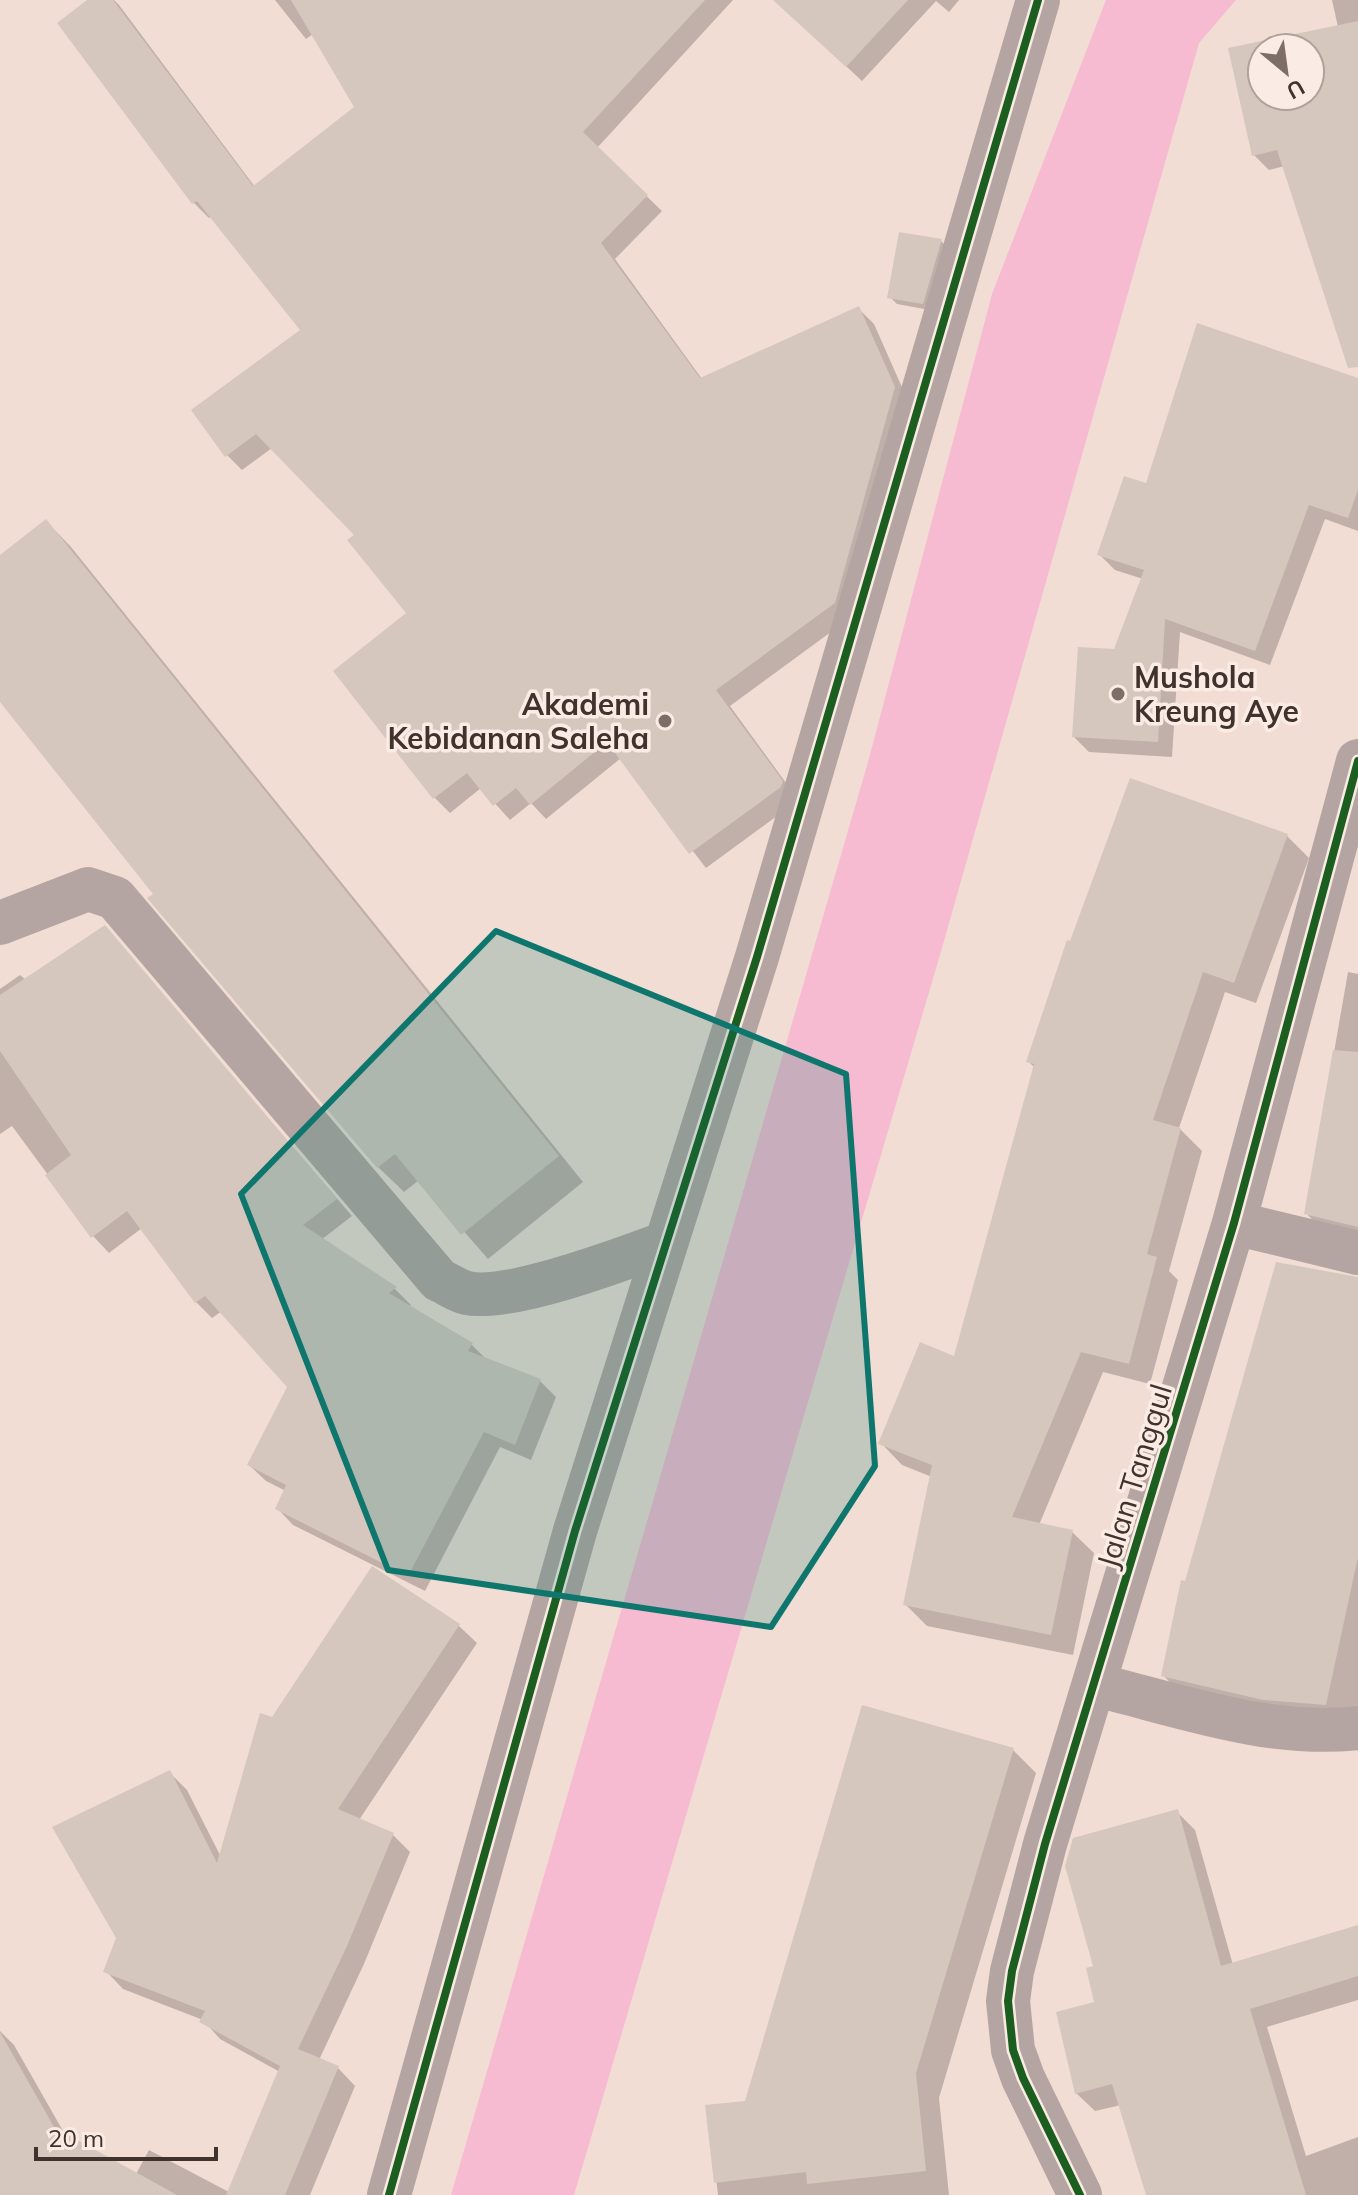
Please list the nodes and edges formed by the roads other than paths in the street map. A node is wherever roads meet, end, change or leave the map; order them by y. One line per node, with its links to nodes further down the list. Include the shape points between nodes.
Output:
1 (1038, 0): 5 (street, via 757,957)
2 (1358, 761): 4 (street, Jalan Tanggul)
3 (0, 923): 5 (street, via 88,889 115,898 439,1280 467,1293 491,1293 582,1273)
4 (1234, 1223): 6 (street); 7 (street, Jalan Tanggul)
5 (666, 1243): 9 (street, via 575,1531)
6 (1358, 1253)
7 (1096, 1685): 8 (street, via 1272,1727); 10 (street, Jalan Tanggul, via 1045,1844 1008,2001 1013,2050 1023,2078)
8 (1358, 1728)
9 (389, 2195)
10 (1080, 2195)

